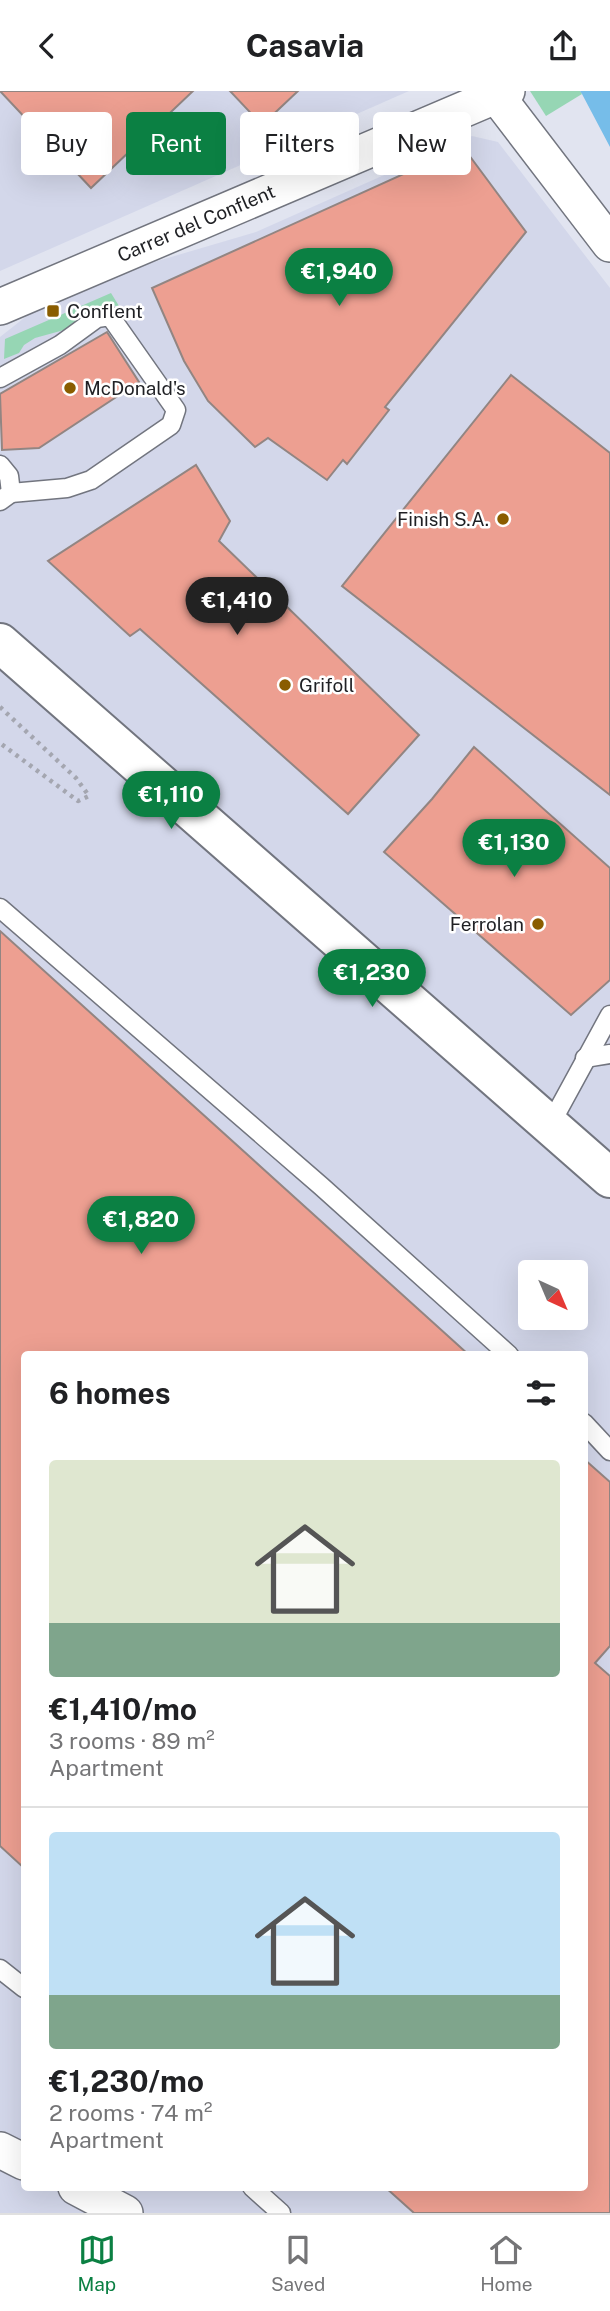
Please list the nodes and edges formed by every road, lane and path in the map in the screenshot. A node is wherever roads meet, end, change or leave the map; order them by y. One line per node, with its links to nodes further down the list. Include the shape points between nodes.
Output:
1 (499, 93): 2 (street); 3 (street, Carrer del Conflent)
2 (610, 244)
3 (0, 307)
4 (0, 378): 6 (lane, via 60,345 96,318 110,316 176,410 171,425 92,481)
5 (0, 465): 6 (lane, via 9,476)
6 (6, 497)
7 (0, 643): 14 (main road)
8 (0, 707): 9 (path, via 76,778 89,796 78,801)
9 (0, 743)
10 (0, 908): 16 (lane)
11 (610, 1015): 13 (lane)
12 (610, 1054): 13 (lane)
13 (585, 1058): 14 (lane)
14 (550, 1125): 15 (main road)
15 (610, 1178)
16 (505, 1351)
17 (588, 1427): 18 (lane)
18 (610, 1451)
19 (0, 1969): 20 (lane)
20 (21, 1986)
21 (0, 2150): 22 (street)
22 (21, 2160)
23 (84, 2191): 25 (street)
24 (257, 2191): 26 (lane)
25 (125, 2213)
26 (281, 2213)

